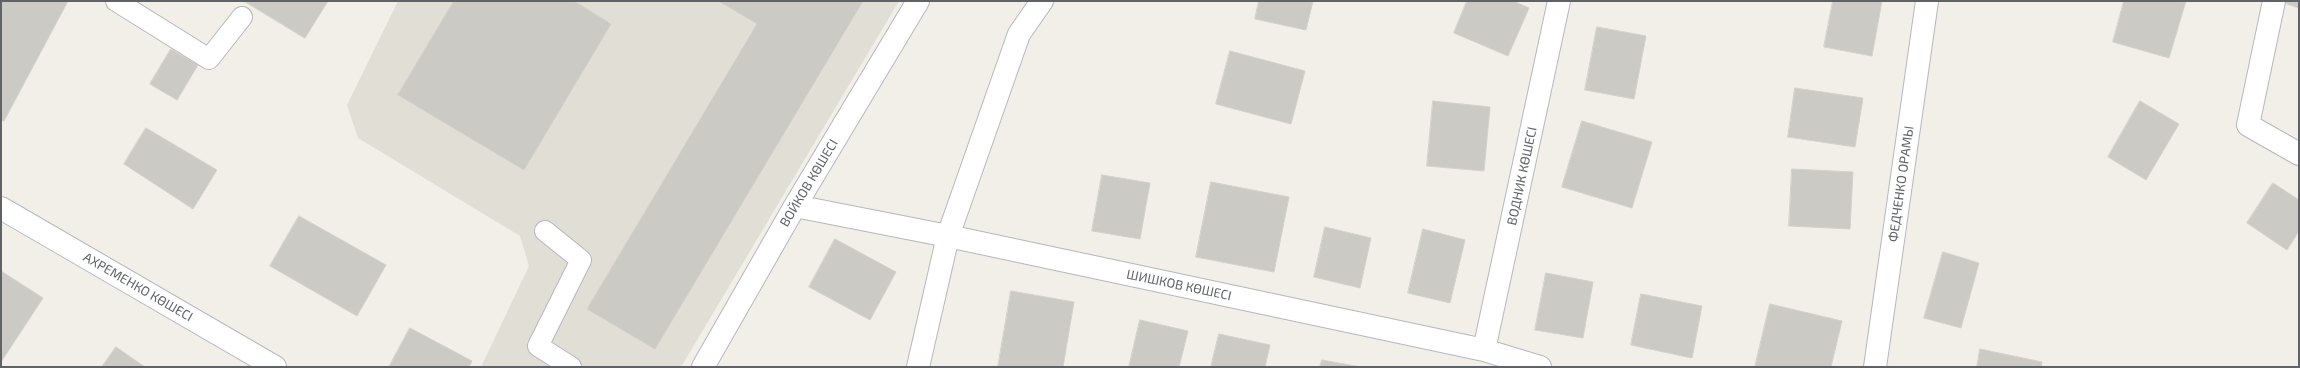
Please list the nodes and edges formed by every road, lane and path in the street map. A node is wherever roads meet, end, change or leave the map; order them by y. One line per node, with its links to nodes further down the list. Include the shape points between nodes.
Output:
1 (116, 1): 7 (lane, via 209,60)
2 (918, 1): 9 (street, ВОЙКОВ КӨШЕСІ)
3 (1042, 1): 12 (street, via 1018,34)
4 (1559, 1): 13 (street, ВОДНИК КӨШЕСІ)
5 (1927, 1): 19 (street, ФЕДЧЕНКО ОРАМЫ)
6 (2274, 1): 8 (street, via 2248,124)
7 (242, 17)
8 (2299, 154)
9 (795, 206): 12 (street, ШИШКОВ КӨШЕСІ); 16 (street, ВОЙКОВ КӨШЕСІ)
10 (1, 208): 14 (street, АХРЕМЕНКО КӨШЕСІ)
11 (546, 231): 15 (lane, via 581,260 538,346)
12 (948, 236): 13 (street, ШИШКОВ КӨШЕСІ); 17 (street)
13 (1484, 350): 18 (street, ШИШКОВ КӨШЕСІ)
14 (276, 367)
15 (571, 367)
16 (703, 367)
17 (918, 367)
18 (1540, 367)
19 (1875, 367)

